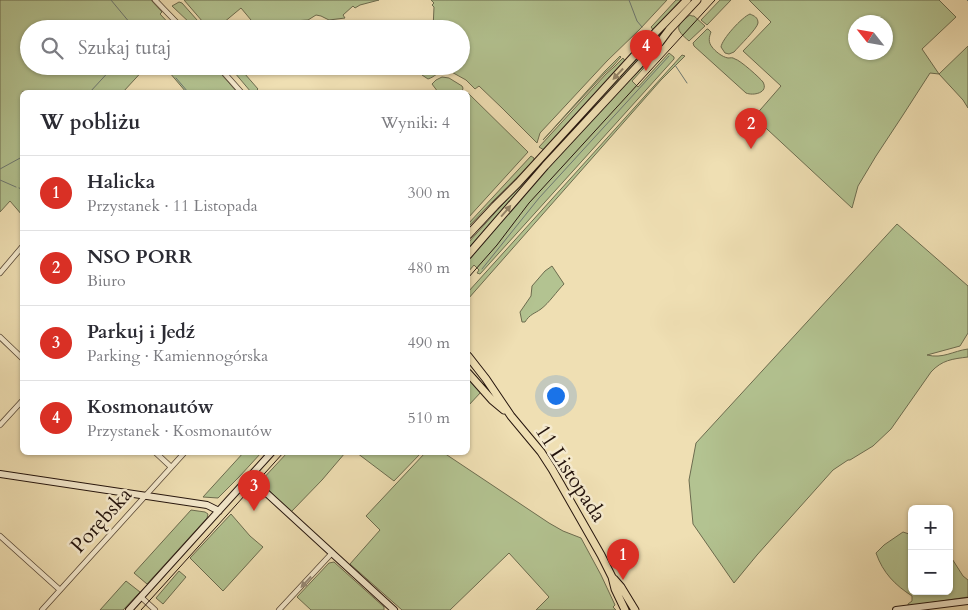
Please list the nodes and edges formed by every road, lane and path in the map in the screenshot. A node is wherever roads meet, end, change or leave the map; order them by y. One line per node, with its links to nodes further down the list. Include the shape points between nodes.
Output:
1 (155, 0): 4 (street)
2 (687, 0): 7 (main road, one-way to 7)
3 (697, 0): 9 (main road, one-way to 3)
4 (174, 20)
5 (226, 75): 6 (street)
6 (239, 90)
7 (470, 233)
8 (20, 249): 10 (street)
9 (470, 252)
10 (0, 273)
11 (0, 337): 12 (street)
12 (20, 356)
13 (470, 359): 16 (main road, 11 Listopada)
14 (470, 375): 16 (main road, 11 Listopada)
15 (20, 402): 17 (street)
16 (512, 416): 28 (main road, 11 Listopada, via 552,469)
17 (0, 425)
18 (158, 455): 21 (street)
19 (181, 455): 21 (street, Porębska)
20 (269, 455): 23 (street)
21 (171, 467): 24 (street, Porębska)
22 (0, 474): 24 (street)
23 (249, 477): 25 (street); 27 (street)
24 (144, 496): 25 (street, via 207,505); 29 (street, Porębska)
25 (218, 511): 30 (street)
26 (0, 536): 29 (street)
27 (332, 553): 32 (street); 36 (street, one-way to 36)
28 (612, 577): 37 (main road, 11 Listopada); 38 (main road, 11 Listopada)
29 (60, 590): 33 (street, Porębska)
30 (141, 597): 34 (street); 35 (street)
31 (968, 601): 39 (street)
32 (391, 609)
33 (42, 610)
34 (129, 610)
35 (155, 610)
36 (279, 610)
37 (625, 610)
38 (636, 610)
39 (896, 610)

